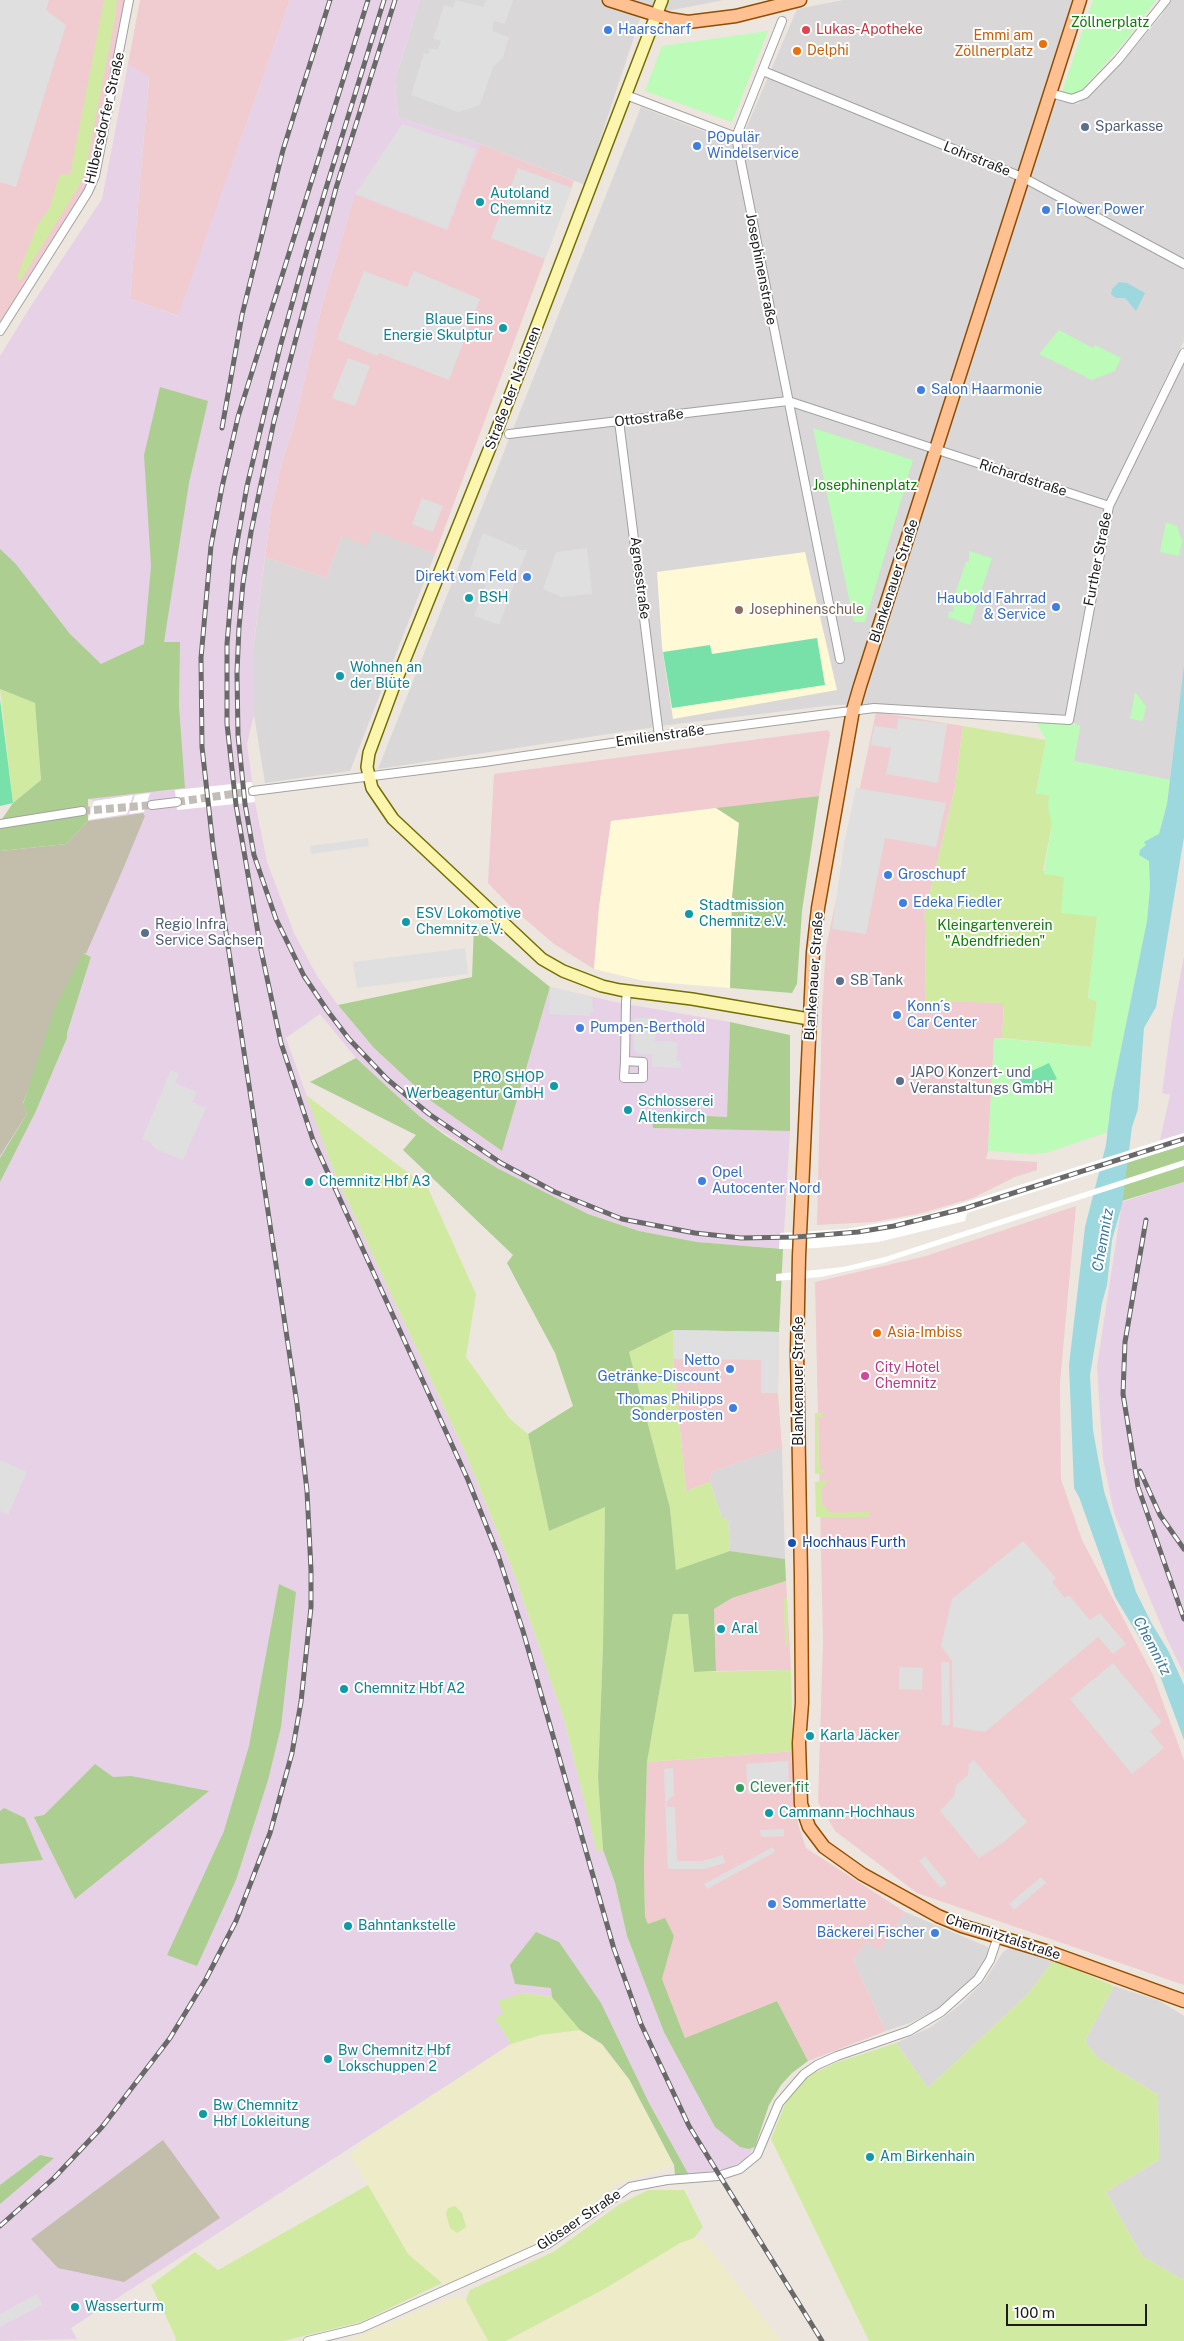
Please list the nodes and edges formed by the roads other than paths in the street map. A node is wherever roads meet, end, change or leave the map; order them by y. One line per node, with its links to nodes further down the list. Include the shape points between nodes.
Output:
1 (129, 0): 15 (street, Hilbersdorfer Straße, via 95,176)
2 (608, 0): 7 (main road)
3 (662, 0): 7 (main road, Straße der Nationen)
4 (800, 0): 7 (main road, via 714,20 681,21)
5 (1080, 0): 10 (main road)
6 (1166, 0): 10 (street, via 1118,60 1085,94 1072,100)
7 (656, 15): 11 (main road, Straße der Nationen)
8 (782, 21): 9 (street)
9 (763, 70): 12 (street); 13 (street, Lohrstraße)
10 (1050, 93): 13 (main road)
11 (626, 95): 12 (street); 26 (main road, Straße der Nationen, via 368,753)
12 (736, 137): 17 (street, Josephinenstraße)
13 (1024, 178): 14 (street, Lohrstraße); 20 (main road, Blankenauer Straße)
14 (1184, 264)
15 (0, 331)
16 (1184, 353): 21 (street, Further Straße)
17 (788, 401): 18 (street, Ottostraße); 20 (street); 22 (street)
18 (619, 421): 19 (street, Ottostraße); 25 (street, Agnesstraße)
19 (509, 434)
20 (937, 449): 21 (street, Richardstraße); 23 (main road, Blankenauer Straße)
21 (1108, 506): 24 (street, Further Straße)
22 (840, 658)
23 (853, 710): 24 (street, Emilienstraße, via 890,708); 25 (street, Emilienstraße); 33 (main road, Blankenauer Straße, via 815,931)
24 (1069, 720)
25 (659, 736): 26 (street, Emilienstraße)
26 (368, 776): 27 (street, Emilienstraße); 32 (main road, via 377,799 393,819 542,959 585,980)
27 (253, 791)
28 (178, 802): 29 (street)
29 (152, 805)
30 (82, 811): 31 (street)
31 (0, 824)
32 (627, 991): 33 (main road); 34 (street)
33 (809, 1018): 35 (main road, Blankenauer Straße, via 797,1352)
34 (625, 1061)
35 (801, 1804): 36 (main road, Chemnitztalstraße, via 817,1840 840,1860 943,1918)
36 (998, 1936): 37 (main road, Chemnitztalstraße); 38 (street, Glösaer Straße, via 990,1960 978,1979 941,2012 910,2030 837,2056 804,2074 779,2103 757,2155 740,2169 718,2176 630,2186 548,2244 361,2328)
37 (1184, 2001)
38 (308, 2341)

